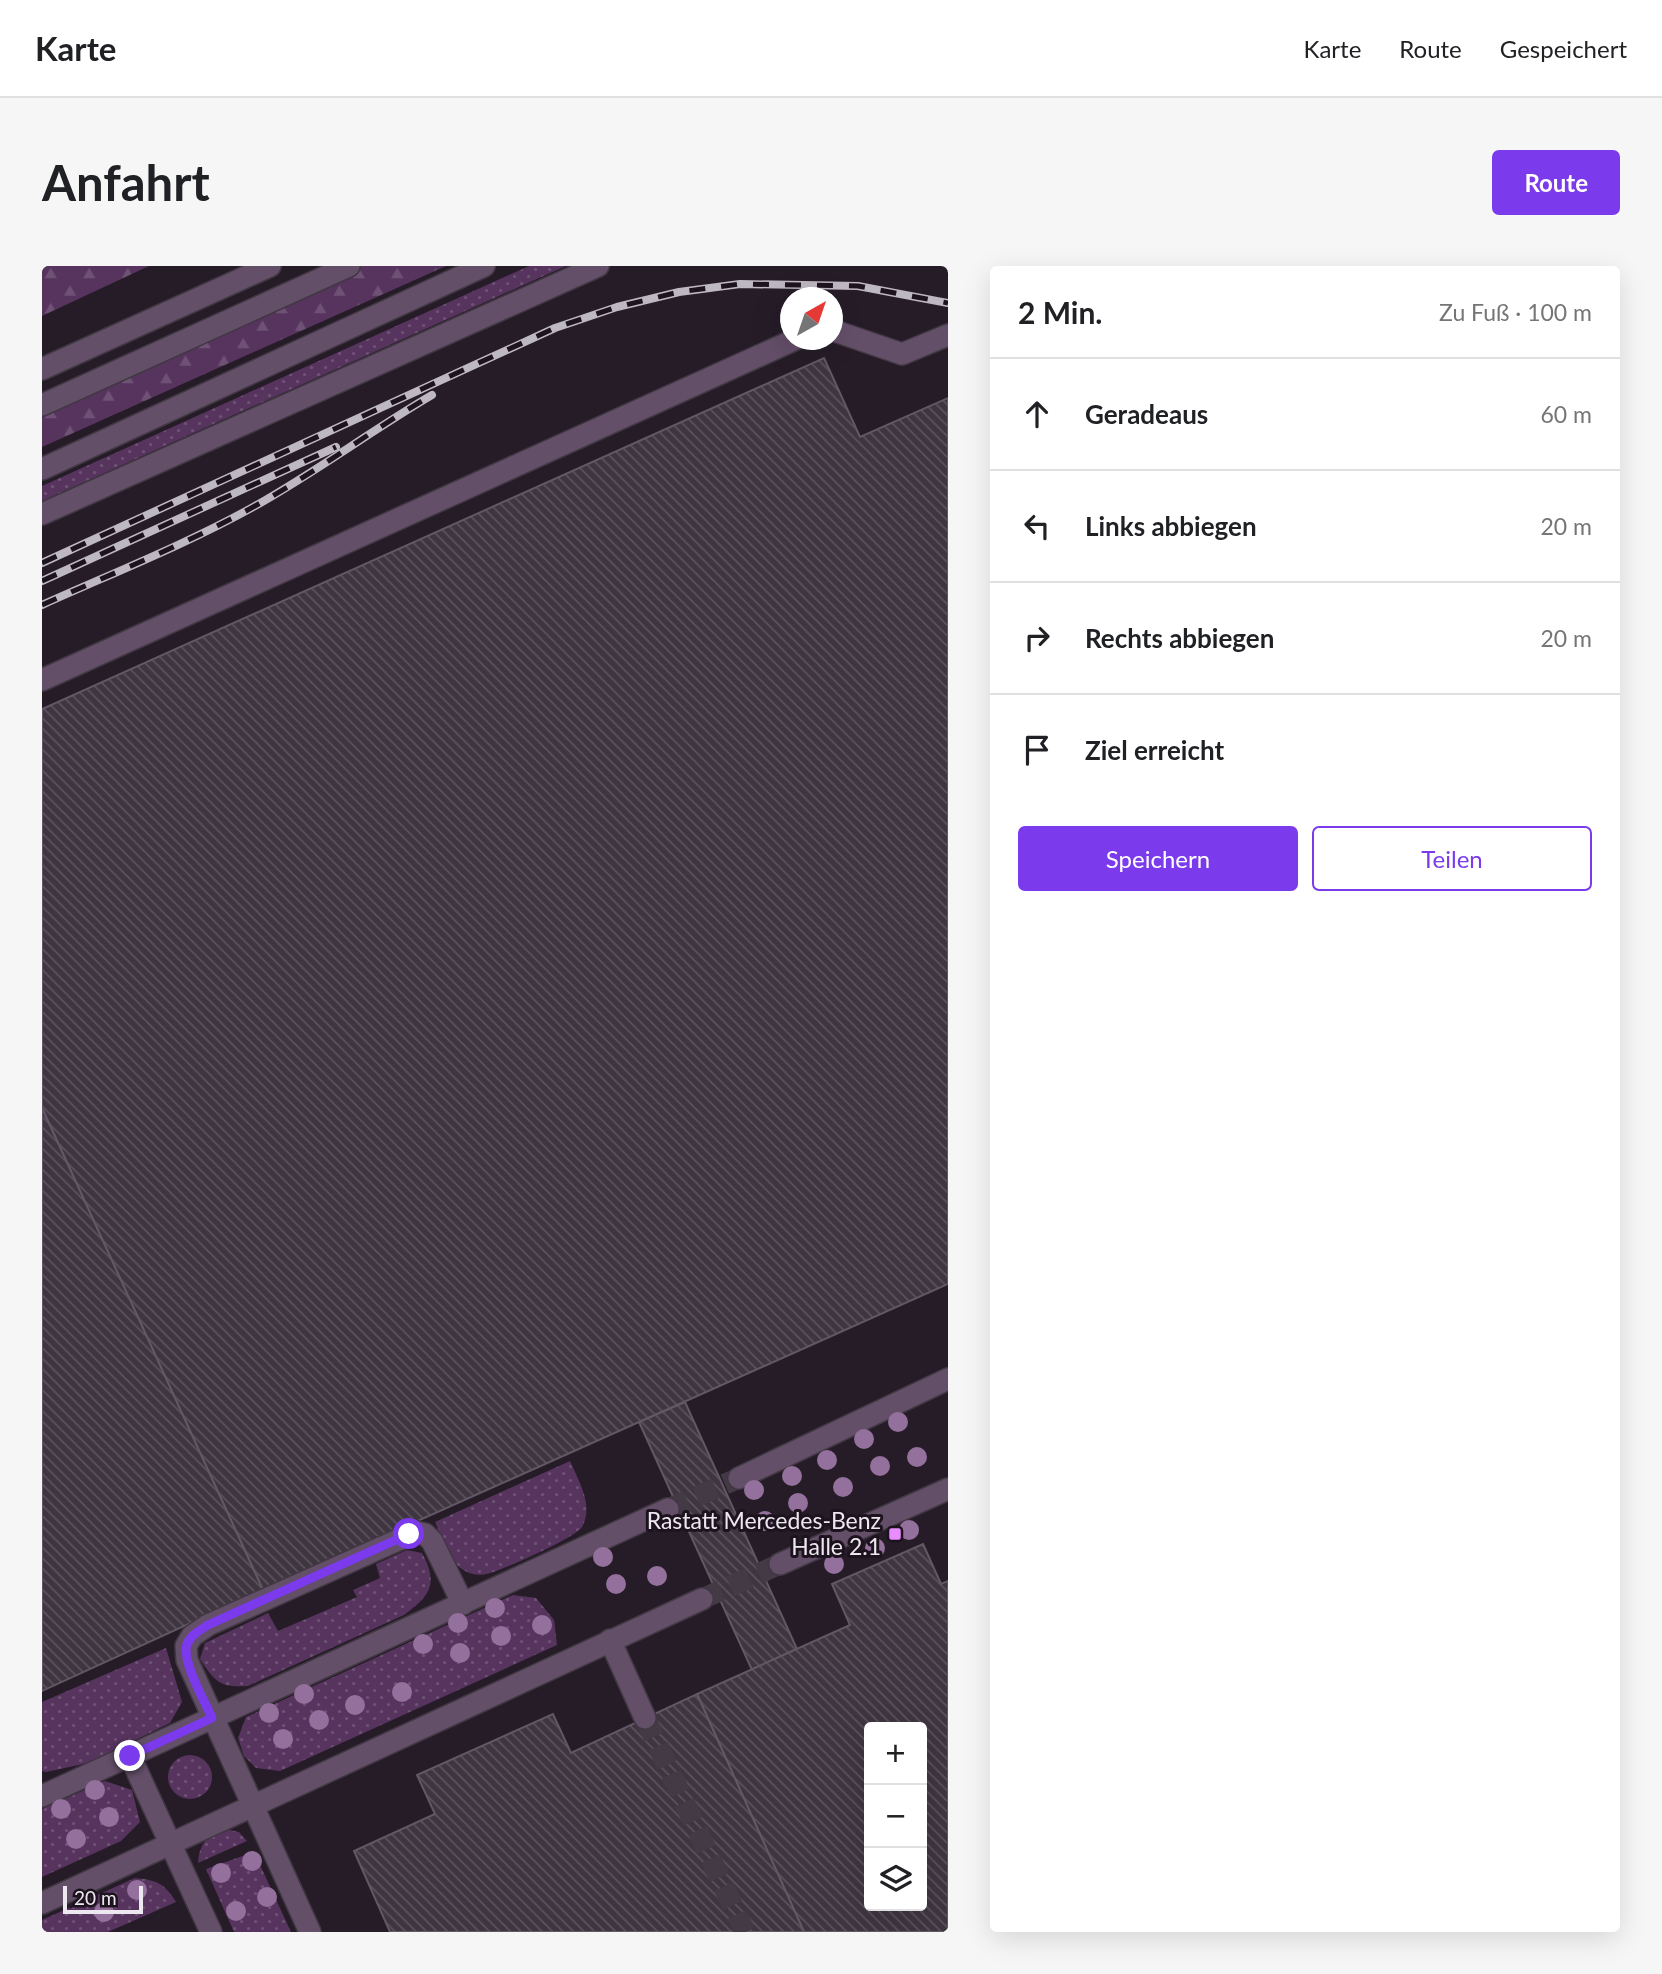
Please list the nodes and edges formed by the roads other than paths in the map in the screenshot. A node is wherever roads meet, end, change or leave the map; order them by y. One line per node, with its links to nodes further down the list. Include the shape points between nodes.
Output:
1 (270, 266): 8 (street)
2 (349, 266): 9 (street)
3 (484, 266): 10 (street)
4 (598, 266): 11 (street)
5 (843, 334): 6 (street, via 902,354)
6 (948, 335)
7 (780, 346): 12 (street)
8 (42, 369)
9 (42, 405)
10 (42, 469)
11 (42, 514)
12 (42, 680)
13 (948, 1379): 14 (street)
14 (738, 1478)
15 (948, 1489): 17 (street)
16 (668, 1510): 19 (street)
17 (779, 1564)
18 (702, 1599): 20 (street)
19 (463, 1604): 21 (street); 21 (street, via 432,1541 416,1532 220,1619 192,1636 186,1646 187,1660)
20 (610, 1640): 22 (street); 25 (street)
21 (212, 1718): 23 (street); 25 (street)
22 (645, 1718)
23 (130, 1756): 24 (street); 26 (street)
24 (42, 1796)
25 (252, 1806): 26 (street); 29 (street)
26 (169, 1844): 27 (street); 28 (street)
27 (42, 1903)
28 (211, 1932)
29 (310, 1932)

